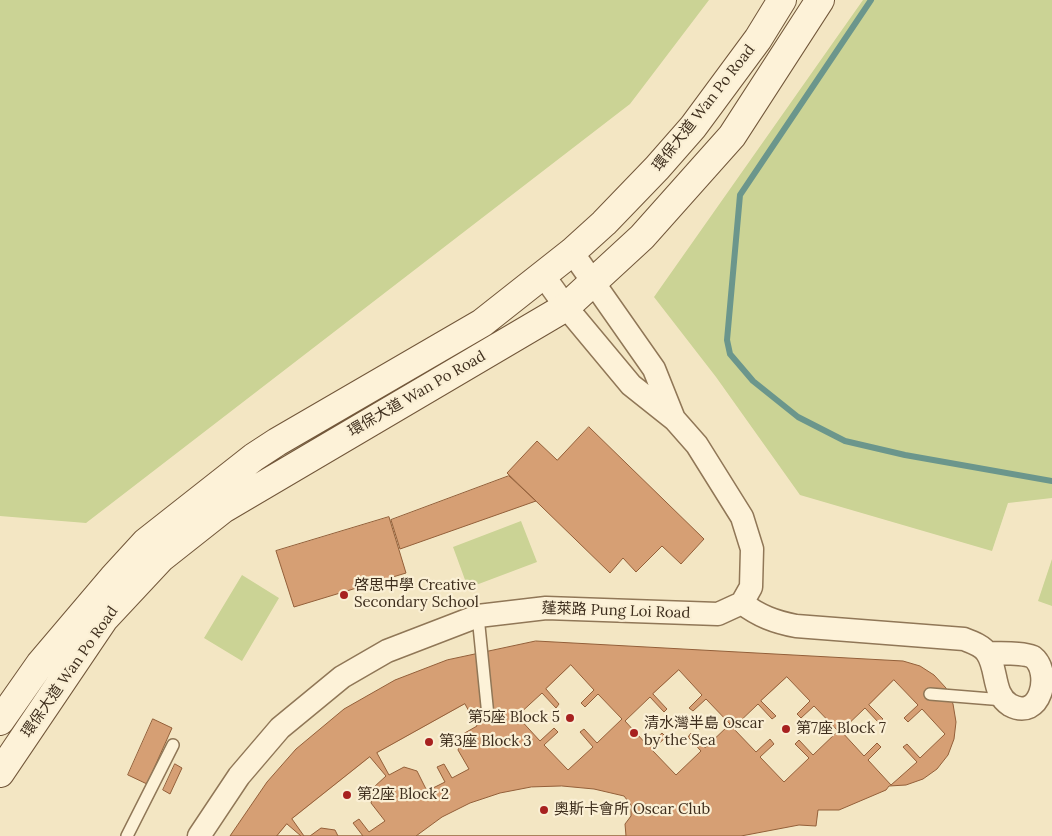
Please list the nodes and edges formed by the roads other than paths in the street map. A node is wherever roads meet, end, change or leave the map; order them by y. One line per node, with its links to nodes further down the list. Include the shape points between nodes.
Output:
1 (782, 0): 3 (main road, 環保大道 Wan Po Road, via 752,47 658,168)
2 (820, 0): 5 (main road, 環保大道 Wan Po Road, via 732,136 642,238)
3 (572, 252): 4 (main road, 環保大道 Wan Po Road); 5 (street)
4 (542, 275): 6 (street); 14 (main road, 環保大道 Wan Po Road, via 482,323 254,457 146,542 40,664)
5 (593, 282): 6 (main road, 環保大道 Wan Po Road); 7 (street, via 654,369)
6 (566, 307): 7 (street, via 631,385); 16 (main road, 環保大道 Wan Po Road, via 223,509 161,558 104,619)
7 (675, 420): 8 (street, via 697,446 742,516 752,549 751,587)
8 (742, 603): 9 (street, 蓬萊路 Pung Loi Road, via 718,614 546,608); 10 (street, via 772,621 796,626 964,639)
9 (478, 616): 13 (lane); 18 (street, 蓬萊路 Pung Loi Road, via 387,651 342,677 280,728 240,776)
10 (987, 653): 12 (street); 12 (street, via 1028,656 1042,663 1047,670 1049,686 1036,705 1019,708)
11 (930, 694): 12 (lane)
12 (1004, 700)
13 (488, 716)
14 (0, 721)
15 (173, 745): 17 (lane)
16 (0, 773)
17 (127, 836)
18 (199, 836)

